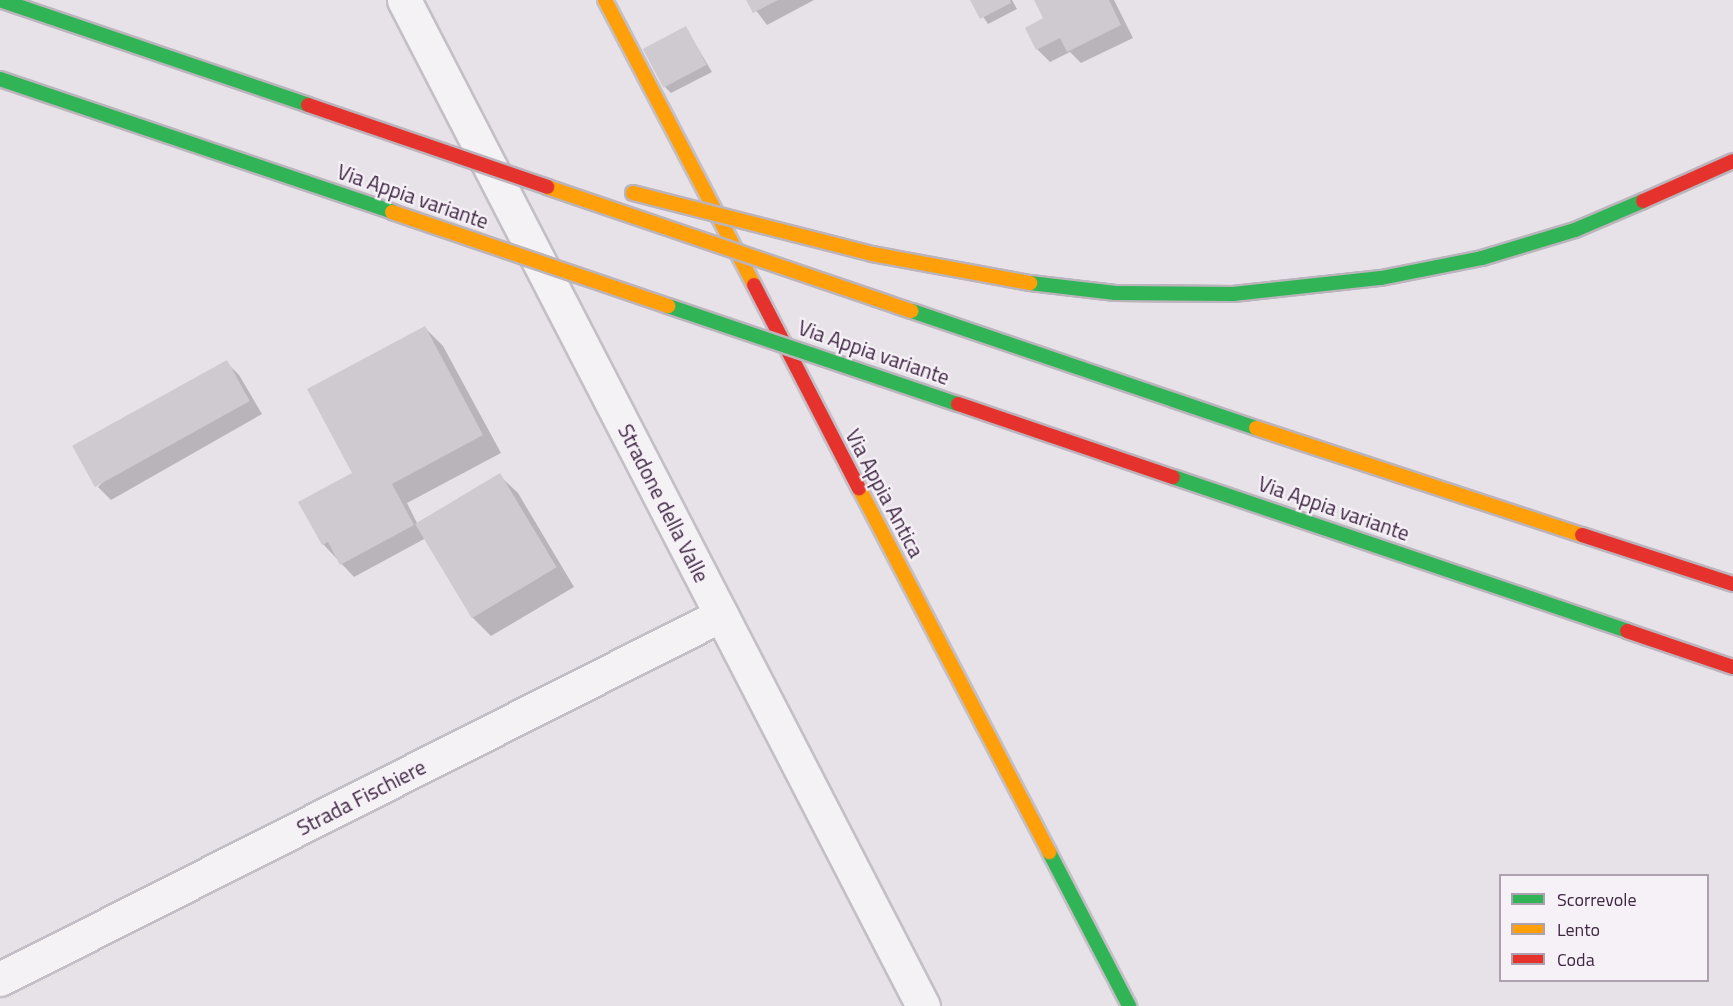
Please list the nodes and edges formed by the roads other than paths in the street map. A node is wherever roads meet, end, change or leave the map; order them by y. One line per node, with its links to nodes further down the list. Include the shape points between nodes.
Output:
1 (0, 0): 5 (main road, bridge)
2 (404, 0): 10 (street, Stradone della Valle)
3 (605, 0): 14 (main road, Via Appia Antica)
4 (0, 79): 11 (main road, Via Appia variante, bridge)
5 (386, 129): 7 (main road, bridge); 9 (main road, bridge, via 1206,412)
6 (1733, 161): 8 (main road, bridge, via 1585,226 1482,258 1381,278 1233,294 1115,293 983,277 861,251)
7 (544, 170)
8 (623, 190)
9 (1733, 584)
10 (721, 615): 12 (street, Strada Fischiere); 13 (street, Stradone della Valle)
11 (1733, 667)
12 (0, 980)
13 (923, 1006)
14 (1129, 1006)

